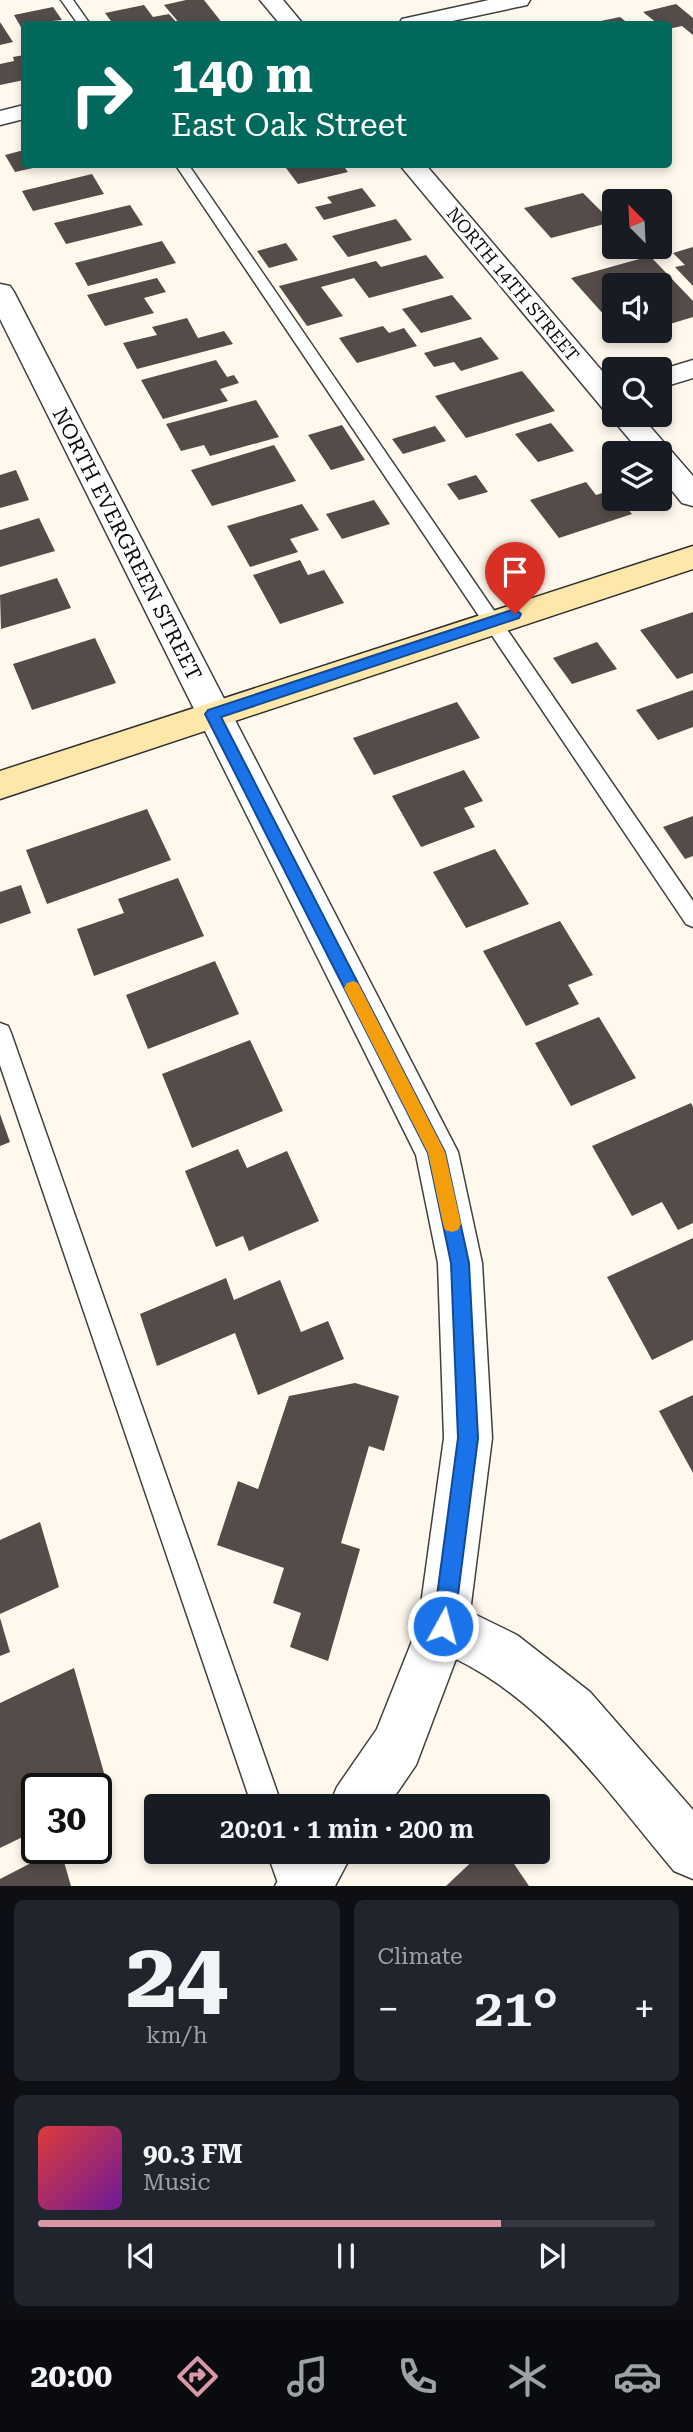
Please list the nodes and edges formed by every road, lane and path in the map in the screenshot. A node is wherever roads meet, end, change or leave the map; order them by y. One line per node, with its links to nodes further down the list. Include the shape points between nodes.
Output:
1 (67, 0): 4 (lane)
2 (271, 0): 5 (street)
3 (519, 0): 6 (street)
4 (82, 21)
5 (289, 21)
6 (424, 21)
7 (21, 113): 8 (street)
8 (0, 118)
9 (184, 168): 20 (lane)
10 (414, 168): 14 (street, NORTH 14TH STREET)
11 (0, 292): 21 (street, NORTH EVERGREEN STREET)
12 (693, 369): 13 (street)
13 (672, 375)
14 (602, 387)
15 (635, 427): 16 (street, NORTH 14TH STREET)
16 (647, 441)
17 (672, 471): 18 (street, NORTH 14TH STREET)
18 (693, 496)
19 (693, 557): 20 (street)
20 (490, 622): 21 (street); 23 (lane)
21 (213, 714): 22 (street); 25 (street, NORTH EVERGREEN STREET, via 437,1152 460,1263 468,1438)
22 (0, 785)
23 (693, 918)
24 (0, 1033): 26 (lane)
25 (443, 1626): 27 (street, NORTH EVERGREEN STREET, via 397,1745); 28 (street, via 499,1653 572,1710)
26 (263, 1794)
27 (364, 1794)
28 (693, 1852)
29 (286, 1864): 31 (lane)
30 (318, 1864): 32 (street)
31 (294, 1886)
32 (303, 1886)

